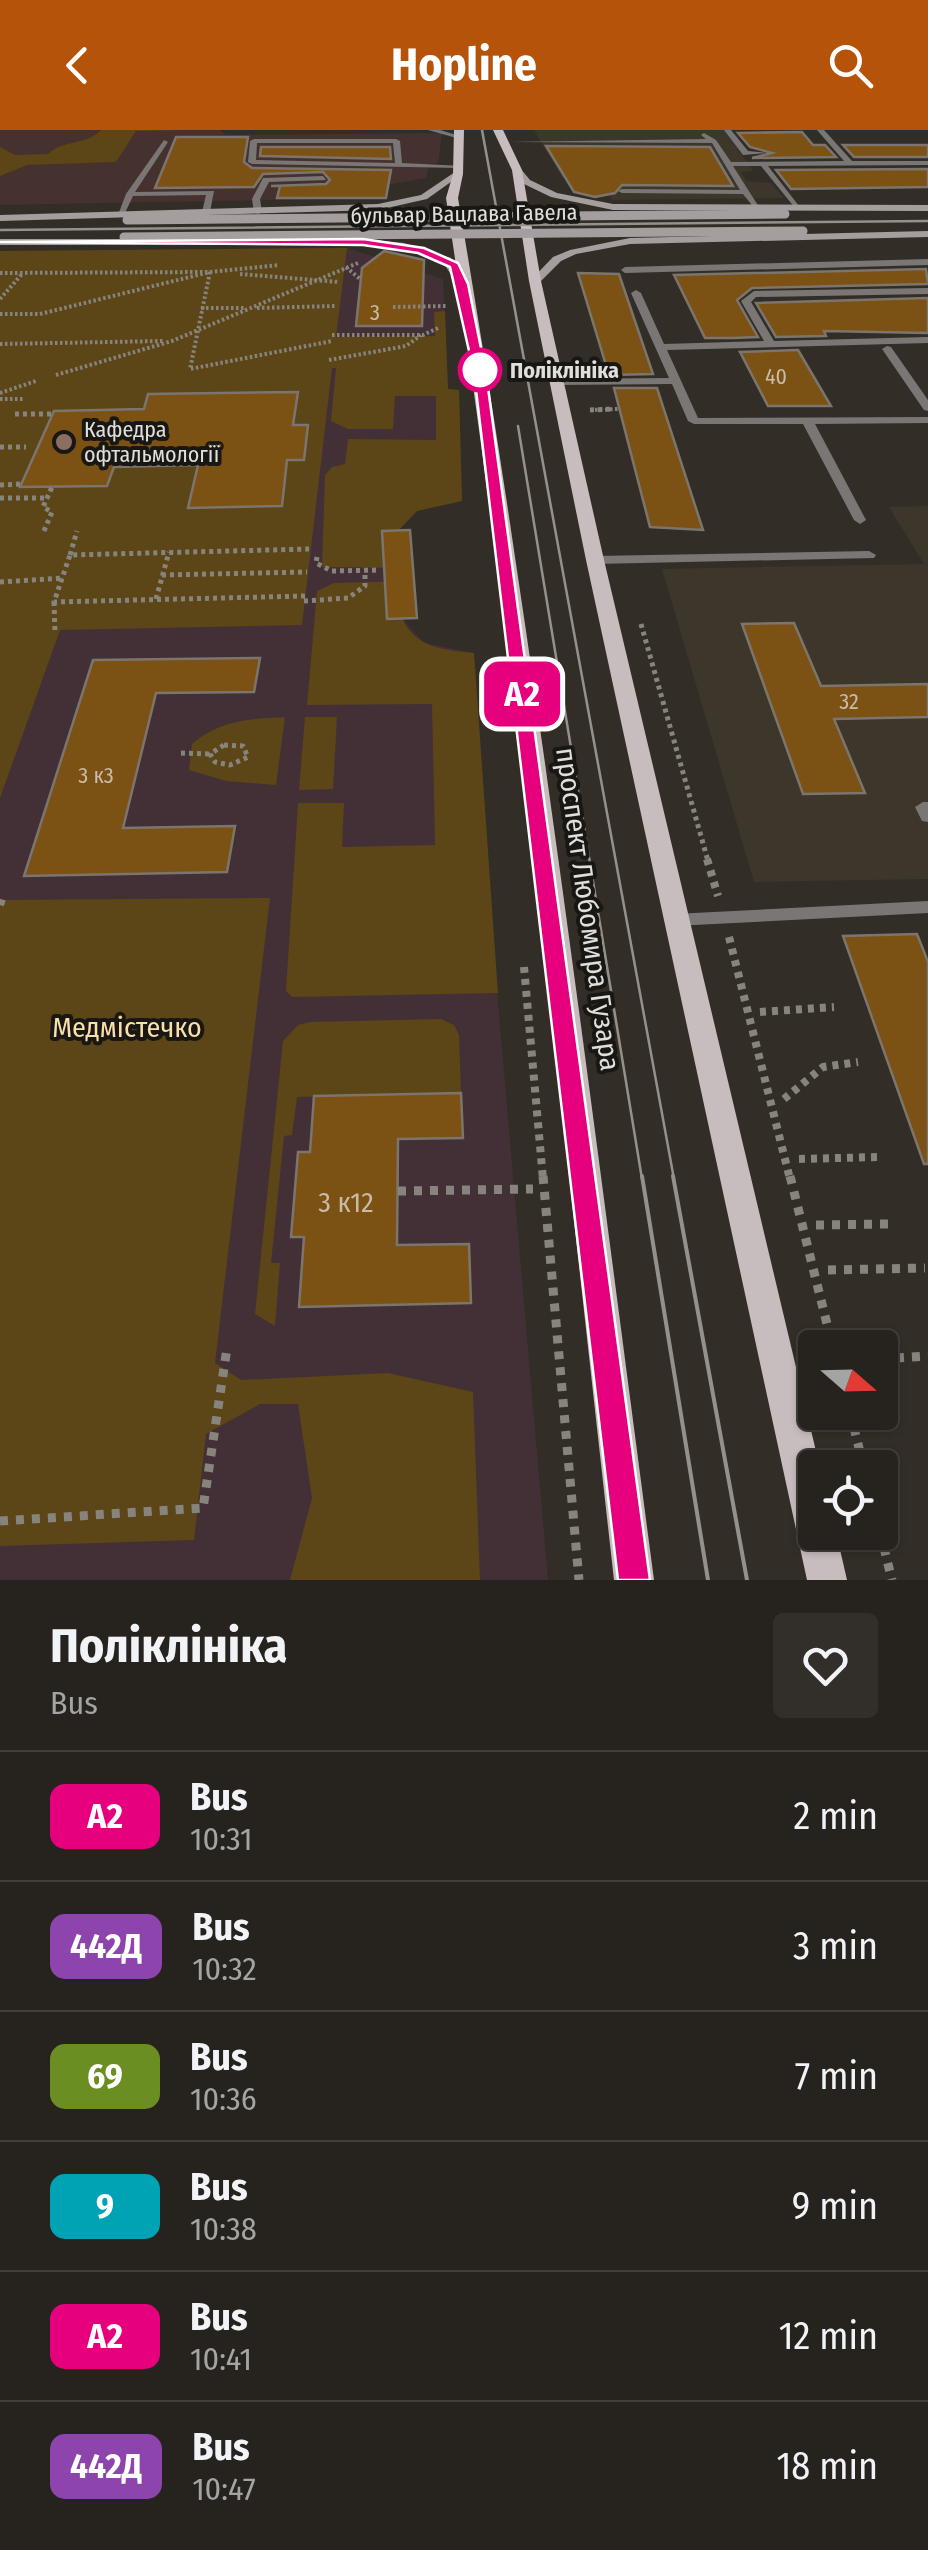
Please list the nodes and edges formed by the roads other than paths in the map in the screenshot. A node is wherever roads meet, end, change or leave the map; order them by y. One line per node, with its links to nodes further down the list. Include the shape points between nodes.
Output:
1 (432, 130): 6 (lane)
2 (498, 130): 9 (main road)
3 (698, 130): 7 (lane)
4 (726, 130): 10 (lane, via 746,153)
5 (820, 130): 10 (lane)
6 (459, 134): 16 (main road, проспект Любомира Гузара)
7 (714, 141): 9 (lane); 14 (lane)
8 (164, 142): 23 (lane)
9 (504, 142): 17 (main road)
10 (839, 152): 11 (lane)
11 (850, 163): 12 (lane); 15 (lane)
12 (928, 163)
13 (399, 164): 13 (lane, via 396,140 254,141 252,162); 16 (lane)
14 (730, 164): 15 (lane); 22 (lane)
15 (762, 164): 24 (lane)
16 (458, 170): 28 (main road, via 437,191 393,204); 37 (main road, проспект Любомира Гузара, via 452,198)
17 (517, 170): 25 (main road, via 542,190 592,204); 36 (main road)
18 (928, 172): 19 (lane)
19 (794, 173)
20 (323, 178): 28 (lane, via 266,180 256,198)
21 (622, 191): 22 (lane)
22 (744, 192): 25 (lane)
23 (130, 194): 27 (lane, via 212,194); 29 (lane)
24 (794, 206): 25 (main road); 26 (main road)
25 (755, 207)
26 (928, 210): 29 (main road, бульвар Вацлава Гавела, bridge)
27 (206, 212): 28 (main road); 29 (main road)
28 (258, 212)
29 (124, 216): 30 (main road, бульвар Вацлава Гавела)
30 (0, 218)
31 (928, 233): 32 (main road, бульвар Вацлава Гавела, bridge); 36 (main road, via 630,241 573,252)
32 (0, 242): 37 (main road, via 382,243 448,260)
33 (928, 262): 34 (lane)
34 (835, 266): 35 (lane); 39 (lane)
35 (625, 270)
36 (535, 281): 46 (main road)
37 (462, 284): 59 (main road, проспект Любомира Гузара, via 480,373)
38 (928, 290): 39 (lane)
39 (856, 292): 42 (lane, via 748,297)
40 (636, 293): 43 (lane)
41 (928, 340): 42 (lane)
42 (771, 344): 43 (lane)
43 (660, 347): 45 (lane)
44 (887, 349): 47 (lane)
45 (675, 381): 46 (lane); 49 (lane, via 697,422)
46 (556, 382): 52 (main road)
47 (928, 408)
48 (928, 420): 49 (lane)
49 (808, 422): 50 (lane)
50 (860, 520)
51 (869, 555): 52 (lane)
52 (595, 560): 56 (main road)
53 (928, 807): 54 (lane)
54 (928, 817)
55 (928, 907): 56 (lane)
56 (674, 920): 57 (main road)
57 (798, 1457)
58 (820, 1550): 60 (main road)
59 (634, 1580)
60 (827, 1580)

